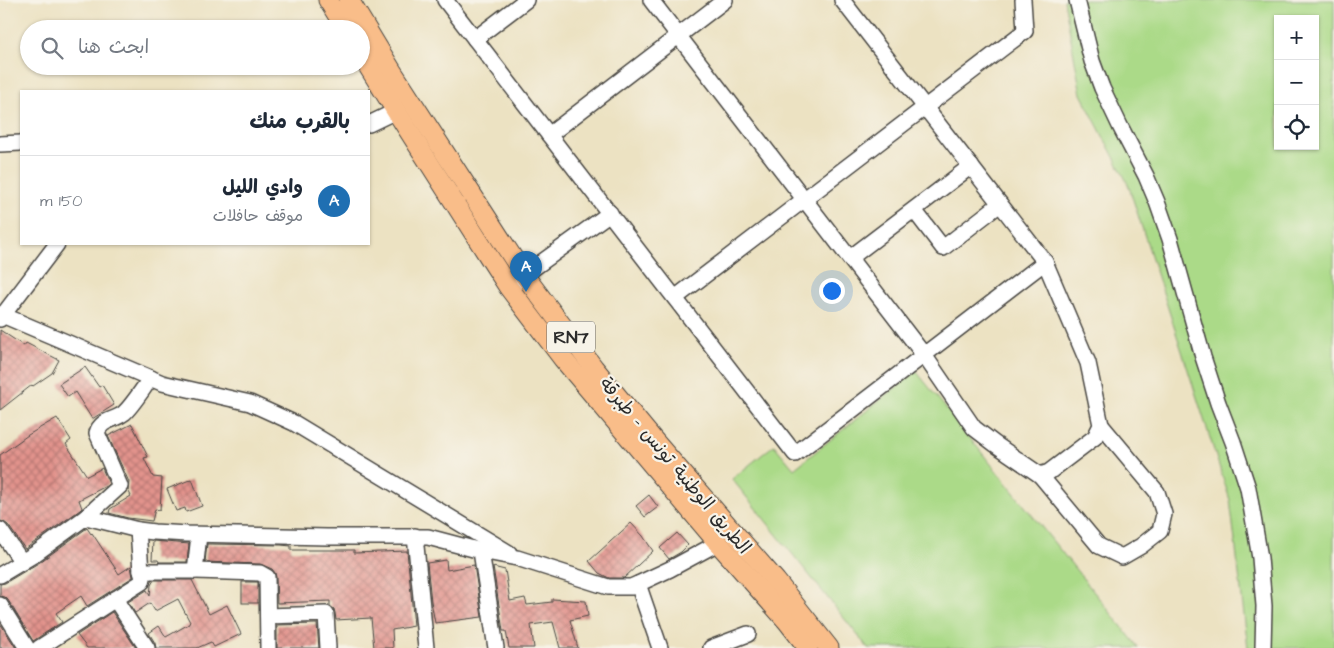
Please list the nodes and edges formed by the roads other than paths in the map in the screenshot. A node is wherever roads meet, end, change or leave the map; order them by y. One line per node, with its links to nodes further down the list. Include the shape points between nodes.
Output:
1 (328, 0): 10 (main road)
2 (349, 0): 11 (main road, الطريق الوطنية تونس - طبرقة / RN7)
3 (445, 0): 14 (street)
4 (526, 0): 14 (street)
5 (651, 0): 13 (street)
6 (725, 0): 13 (street)
7 (842, 0): 16 (street)
8 (1023, 0): 16 (street, via 1025,31)
9 (1077, 0): 67 (street, via 1102,88 1146,176 1170,239 1203,357 1248,488 1260,558)
10 (340, 20)
11 (361, 20)
12 (370, 34): 30 (main road, الطريق الوطنية تونس - طبرقة / RN7)
13 (678, 36): 19 (street); 23 (street)
14 (475, 39): 19 (street)
15 (370, 69): 17 (main road, الطريق الوطنية تونس - طبرقة / RN7)
16 (925, 107): 22 (street); 23 (street)
17 (396, 111): 18 (street); 31 (main road, الطريق الوطنية تونس - طبرقة / RN7)
18 (370, 124)
19 (549, 135): 26 (street)
20 (20, 143): 21 (street)
21 (0, 144)
22 (971, 166): 24 (street); 25 (street)
23 (804, 199): 28 (street); 32 (street)
24 (1000, 204): 25 (street, via 943,248); 29 (street)
25 (914, 210): 28 (street)
26 (610, 213): 30 (street); 32 (street)
27 (56, 245): 33 (street)
28 (850, 258): 34 (street)
29 (1045, 262): 34 (street); 36 (street, via 1088,363)
30 (524, 275): 31 (street); 66 (main road, الطريق الوطنية تونس - طبرقة / RN7, via 625,406 770,574)
31 (509, 288): 43 (main road, الطريق الوطنية تونس - طبرقة / RN7, via 562,359)
32 (675, 298): 34 (street, via 795,454)
33 (1, 316): 35 (street)
34 (924, 354): 37 (street, via 974,428)
35 (150, 378): 38 (street, via 124,413 101,424 96,433 120,486); 45 (street, via 250,403 294,423)
36 (1101, 425): 37 (street, via 1095,437 1049,472); 37 (street, via 1157,492 1164,514 1160,531 1122,557 1099,546)
37 (1040, 475)
38 (86, 517): 40 (street); 46 (street)
39 (0, 530): 46 (street)
40 (138, 530): 41 (street); 47 (street)
41 (199, 535): 42 (street); 48 (street)
42 (415, 536): 44 (street, via 428,536); 62 (street)
43 (718, 543): 50 (street); 65 (main road, الطريق الوطنية تونس - طبرقة / RN7)
44 (481, 551): 45 (street); 63 (street)
45 (517, 558): 50 (street, via 608,587)
46 (22, 562): 49 (street)
47 (141, 571): 48 (street); 51 (street, via 142,582)
48 (194, 571): 53 (street, via 264,575 267,577)
49 (0, 575)
50 (638, 584): 56 (street)
51 (114, 599): 55 (street); 59 (street)
52 (0, 605): 57 (street)
53 (268, 616): 60 (street); 61 (street, via 326,614)
54 (748, 634): 64 (street)
55 (56, 643): 58 (street)
56 (659, 646)
57 (27, 648)
58 (39, 648)
59 (147, 648)
60 (268, 648)
61 (328, 648)
62 (426, 648)
63 (496, 648)
64 (711, 648)
65 (808, 648)
66 (829, 648)
67 (1263, 648)

